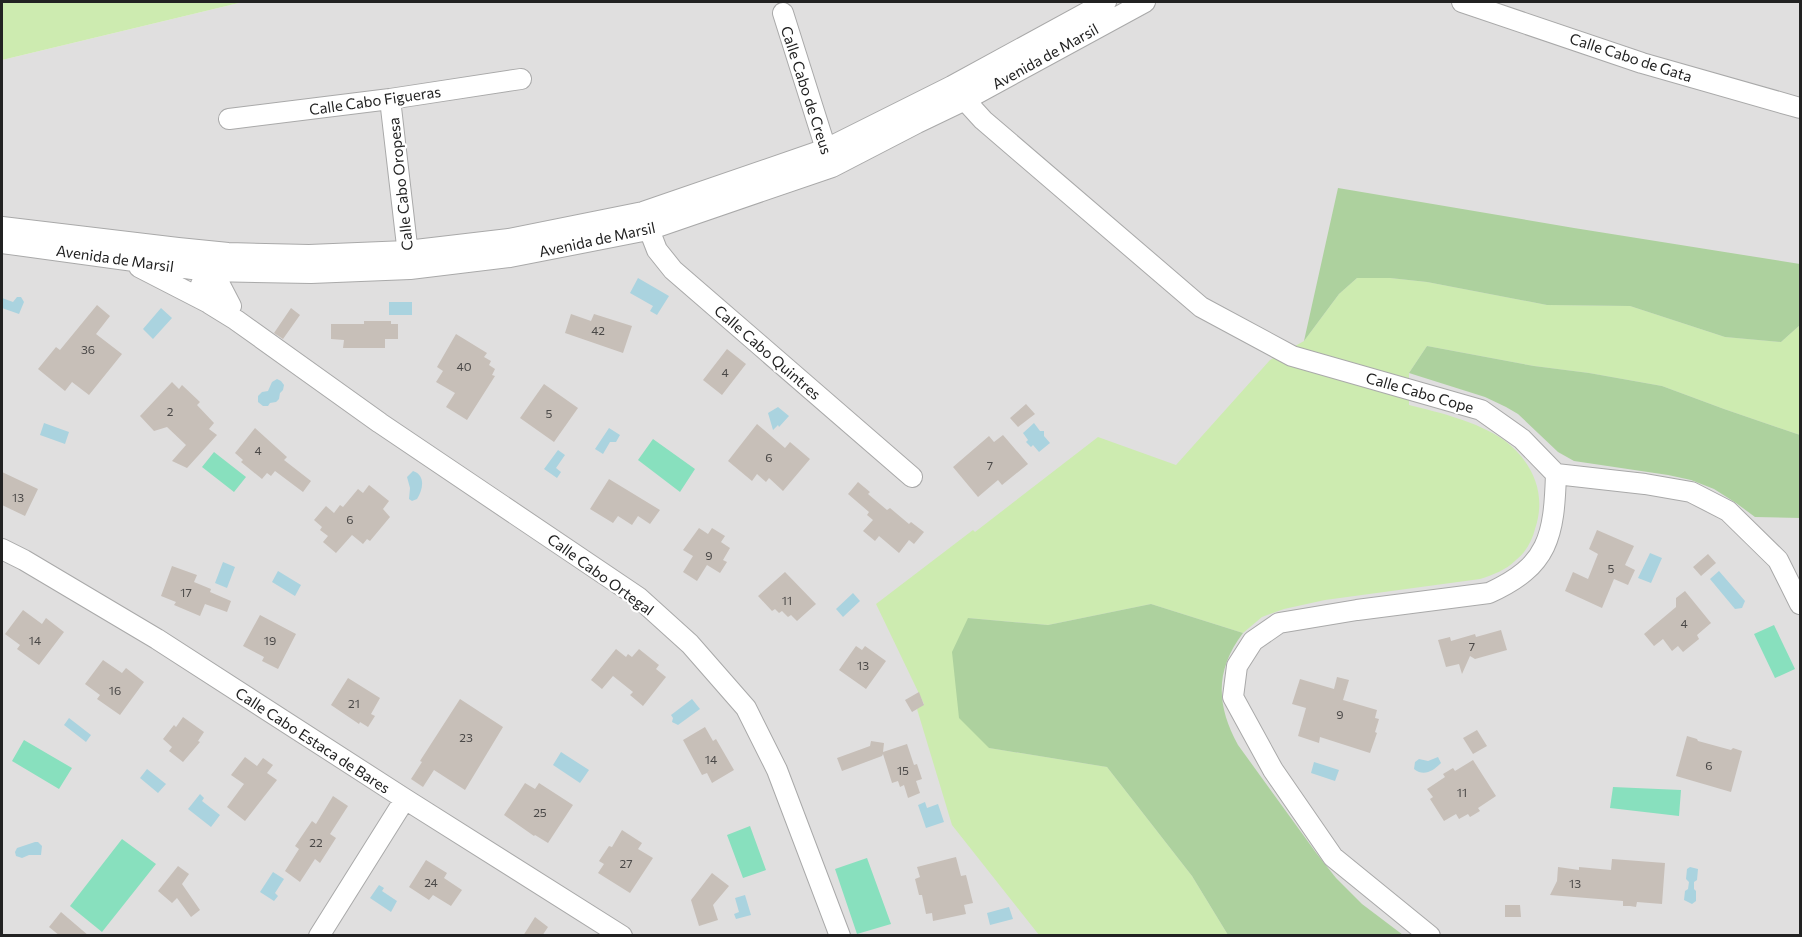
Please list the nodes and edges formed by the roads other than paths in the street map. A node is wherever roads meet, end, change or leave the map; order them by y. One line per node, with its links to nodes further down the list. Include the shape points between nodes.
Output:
1 (1106, 2): 6 (street, Avenida de Marsil)
2 (1145, 2): 6 (street, Avenida de Marsil)
3 (1462, 2): 8 (street, Calle Cabo de Gata, via 1642,63)
4 (783, 13): 10 (street, Calle Cabo de Creus)
5 (521, 79): 7 (street, Calle Cabo Figueras)
6 (959, 93): 10 (street, Avenida de Marsil, via 917,123); 22 (street, Calle Cabo Cope, via 982,120 1201,307 1292,356 1481,410 1522,439)
7 (390, 99): 9 (street, Calle Cabo Figueras); 17 (street, Calle Cabo Oropesa)
8 (1800, 108)
9 (229, 119)
10 (829, 158): 11 (street, Avenida de Marsil)
11 (646, 221): 17 (street, Avenida de Marsil, via 510,257); 23 (street, Calle Cabo Quintres, via 657,250 674,270)
12 (2, 227): 14 (street, Avenida de Marsil)
13 (2, 243): 16 (street, Avenida de Marsil)
14 (178, 248): 15 (street, Avenida de Marsil); 18 (street)
15 (228, 252): 17 (street, Avenida de Marsil); 18 (street)
16 (123, 260): 18 (street, Avenida de Marsil); 20 (street, Calle Cabo Ortegal)
17 (408, 260): 19 (street, Avenida de Marsil, via 311,273)
18 (207, 271): 19 (street, Avenida de Marsil); 20 (street, via 200,287); 21 (street, via 218,281)
19 (251, 271): 21 (street, via 243,282)
20 (210, 304): 21 (street, Calle Cabo Ortegal)
21 (234, 313): 29 (street, Calle Cabo Ortegal, via 380,423 638,597 690,644 746,708 777,770)
22 (1556, 474): 25 (street, via 1691,492 1728,511 1778,560); 30 (street, via 1555,512 1545,548 1526,572 1507,585 1489,593 1279,623 1253,641 1237,666 1233,697 1273,770 1333,857)
23 (912, 477)
24 (2, 549): 26 (street, Calle Cabo Estaca de Bares, via 156,639)
25 (1800, 604)
26 (405, 799): 27 (street); 28 (street, Calle Cabo Estaca de Bares)
27 (319, 936)
28 (622, 936)
29 (840, 936)
30 (1430, 936)

